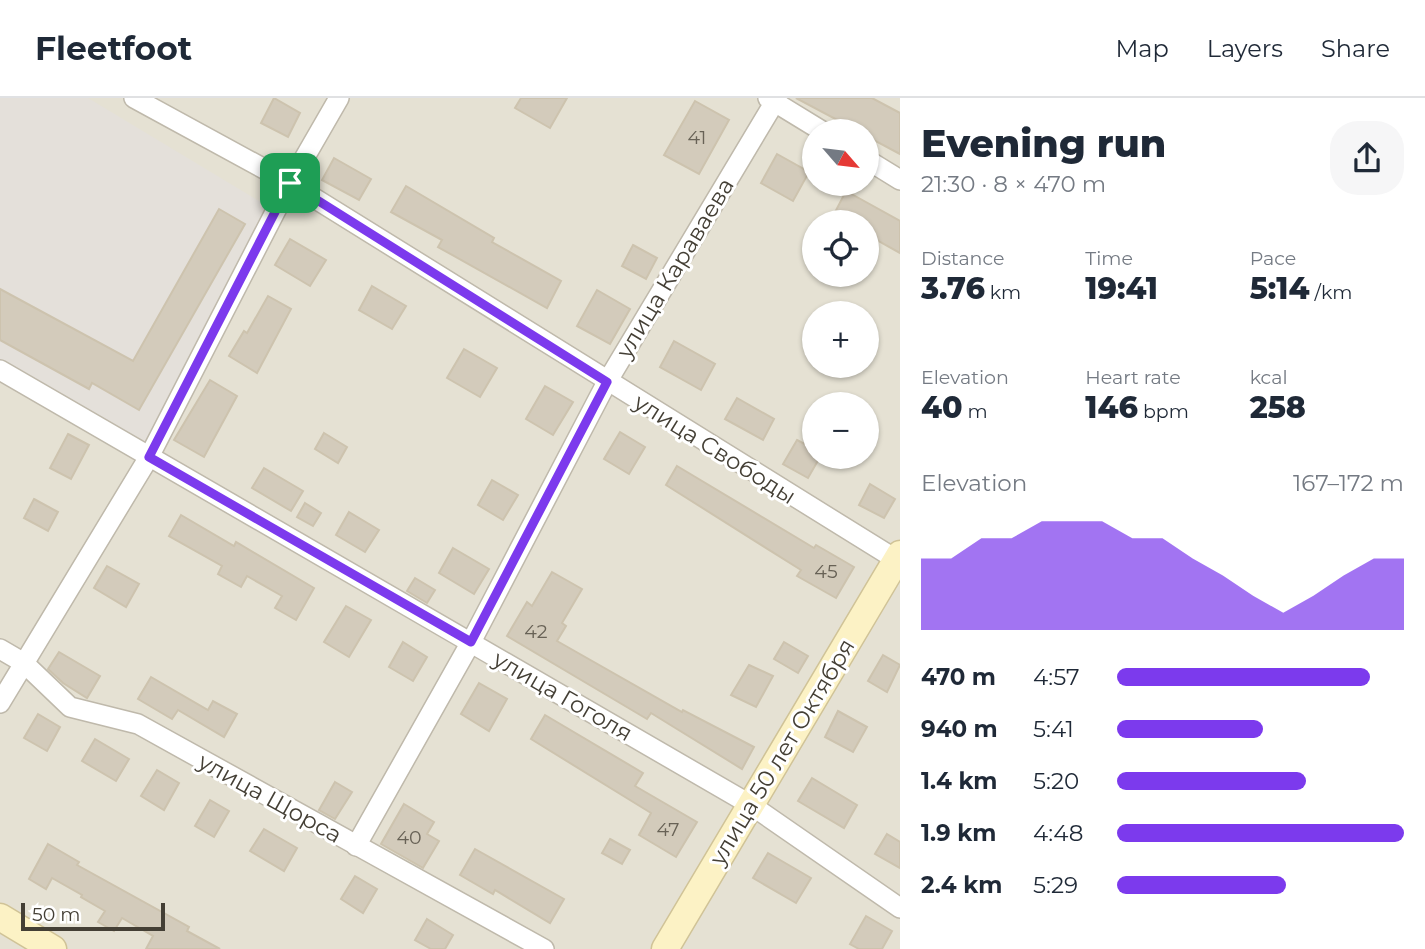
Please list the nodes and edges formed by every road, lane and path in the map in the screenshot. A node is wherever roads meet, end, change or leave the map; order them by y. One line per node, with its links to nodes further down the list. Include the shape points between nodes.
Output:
1 (134, 98): 7 (street, улица Свободы)
2 (339, 98): 7 (street)
3 (773, 99): 4 (street); 9 (street, улица Караваева)
4 (804, 119)
5 (879, 167): 6 (street)
6 (900, 180)
7 (290, 183): 9 (street, улица Свободы); 10 (street)
8 (0, 370): 10 (street, улица Гоголя)
9 (607, 382): 11 (street, улица Свободы); 12 (street, улица Караваева)
10 (149, 457): 12 (street, улица Гоголя); 14 (street)
11 (899, 559): 16 (street, улица 50 лет Октября)
12 (471, 642): 16 (street, улица Гоголя); 17 (street, улица Караваева)
13 (0, 649): 14 (street, улица Щорса)
14 (24, 663): 15 (street); 17 (street, улица Щорса, via 70,707 138,724)
15 (0, 703)
16 (751, 805): 18 (street, улица Гоголя); 22 (street, улица 50 лет Октября)
17 (356, 846): 21 (street, улица Щорса)
18 (900, 908)
19 (0, 917): 20 (street)
20 (53, 949)
21 (544, 949)
22 (665, 949)

